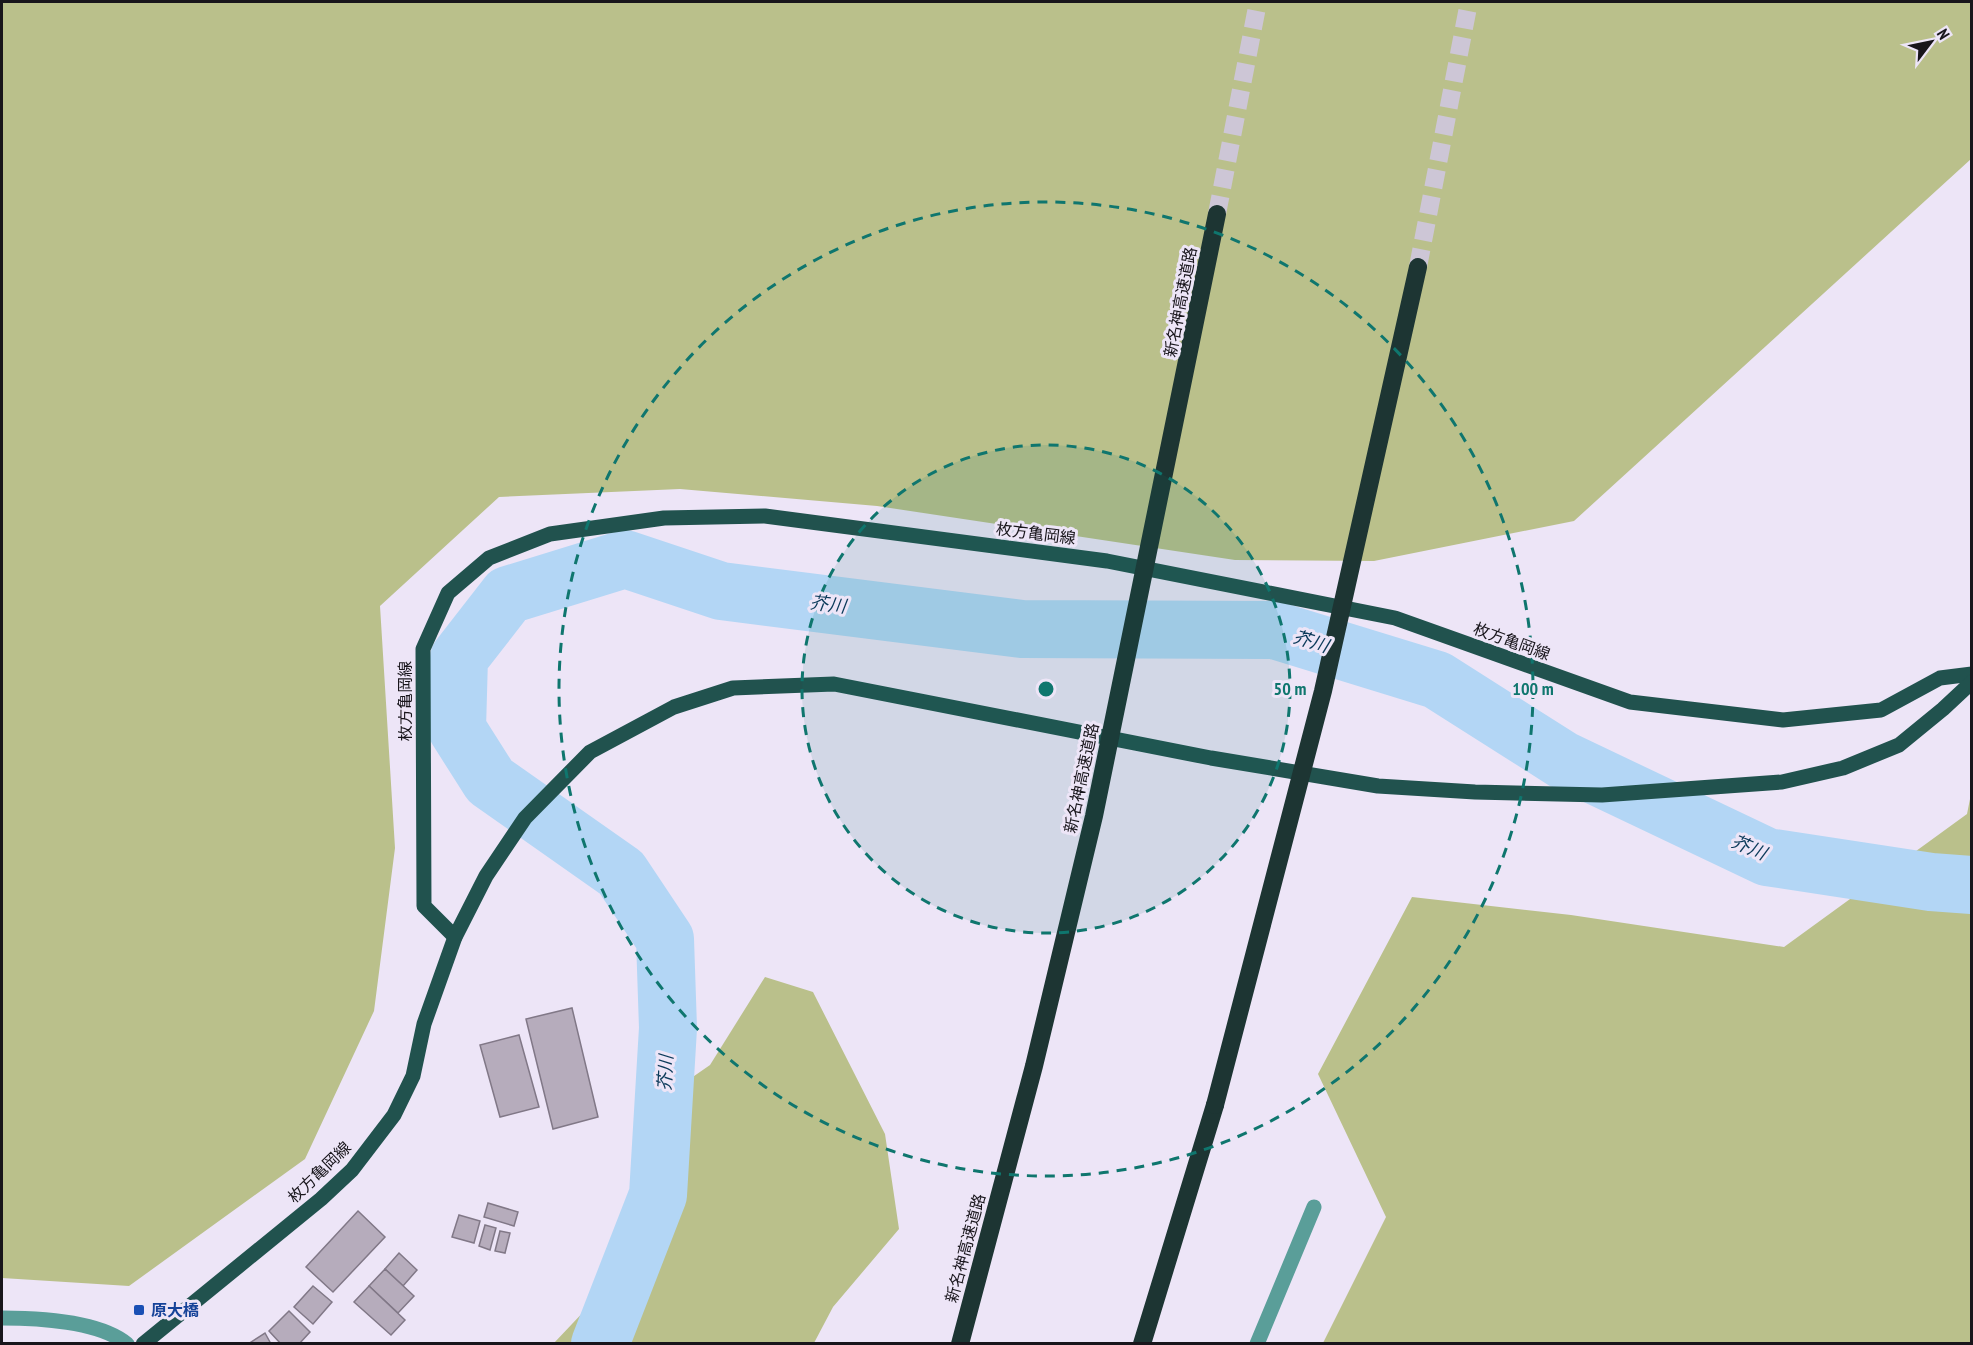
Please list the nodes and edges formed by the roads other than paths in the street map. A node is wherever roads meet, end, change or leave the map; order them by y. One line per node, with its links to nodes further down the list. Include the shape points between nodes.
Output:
1 (1217, 214): 10 (highway, 新名神高速道路, bridge, via 1094,816 1034,1066)
2 (1418, 267): 11 (highway, bridge, via 1323,691 1215,1105)
3 (1971, 674): 5 (main road, 枚方亀岡線, via 1941,678 1881,710 1784,720 1630,702 1395,618 1107,561 765,516 664,518 550,534 489,558 448,593 423,649 423,906)
4 (1971, 682): 5 (main road, 枚方亀岡線, via 1899,745 1844,768 1782,782 1602,795 1378,786 1211,758 834,684 733,688 674,706 590,752 525,818 486,876)
5 (455, 937): 9 (main road, 枚方亀岡線, via 424,1024 413,1076 394,1115 352,1170)
6 (1314, 1207): 12 (street)
7 (2, 1318): 8 (street, via 95,1327)
8 (127, 1344)
9 (143, 1344)
10 (960, 1344)
11 (1142, 1344)
12 (1257, 1344)

